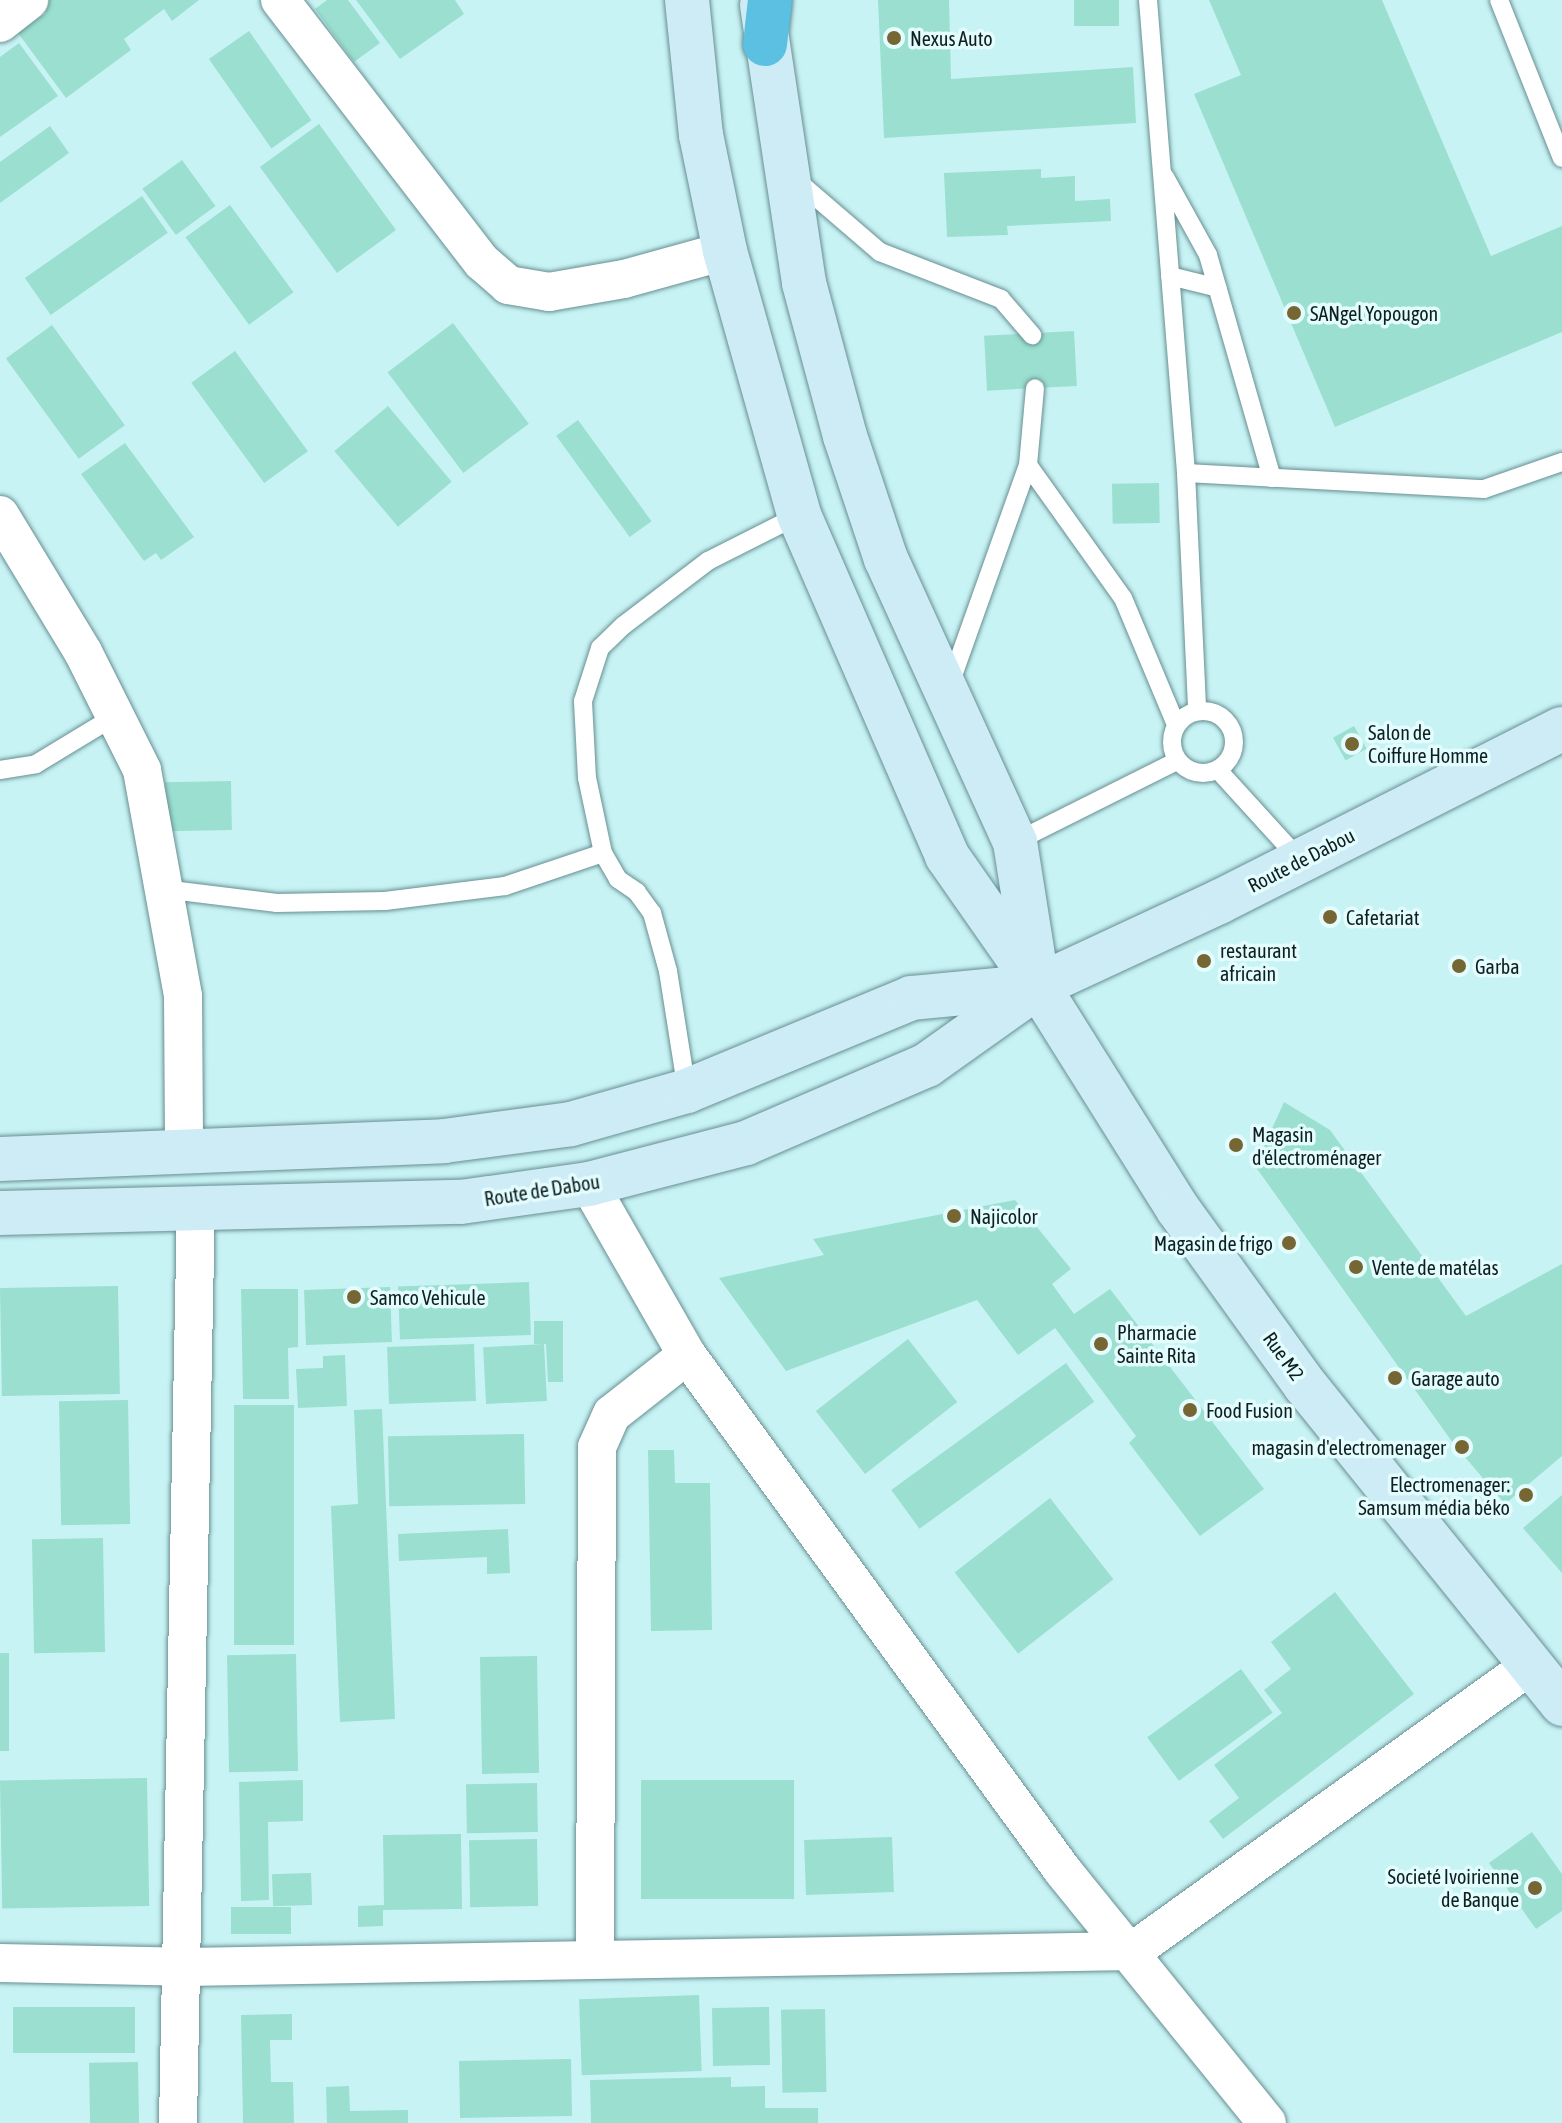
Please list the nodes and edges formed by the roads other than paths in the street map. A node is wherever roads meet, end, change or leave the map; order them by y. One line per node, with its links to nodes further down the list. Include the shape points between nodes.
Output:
1 (29, 0): 8 (street)
2 (280, 0): 13 (street, via 482,262 508,285 549,292 624,279)
3 (687, 0): 13 (main road, Rue M2, via 701,135)
4 (762, 0): 9 (main road)
5 (770, 0): 9 (highway)
6 (1148, 0): 12 (lane)
7 (1499, 0): 10 (lane)
8 (0, 23)
9 (765, 44): 11 (main road)
10 (1562, 158)
11 (783, 169): 16 (lane, via 880,252 1001,299); 24 (main road, via 804,283 845,436 886,559)
12 (1160, 169): 14 (lane); 15 (lane, via 1208,255)
13 (725, 251): 23 (main road, Rue M2)
14 (1170, 276): 15 (lane); 20 (lane)
15 (1218, 288): 21 (lane)
16 (1032, 335)
17 (1035, 388): 19 (lane)
18 (1562, 462): 21 (lane, via 1484,489)
19 (1028, 465): 24 (lane); 27 (lane, via 1123,598)
20 (1186, 473): 21 (lane); 25 (lane)
21 (1272, 478)
22 (0, 515): 26 (street)
23 (799, 515): 33 (lane, via 708,561 600,648 583,701 587,778); 36 (main road, Rue M2, via 947,856)
24 (945, 698): 32 (main road)
25 (1197, 710): 27 (lane); 31 (lane, via 1221,716 1234,737 1234,750)
26 (117, 715): 30 (lane, via 36,764); 35 (street, via 142,770)
27 (1176, 725): 29 (lane, via 1171,737)
28 (1562, 729): 34 (main road, Route de Dabou)
29 (1177, 761): 31 (lane, via 1188,771); 32 (lane)
30 (0, 770)
31 (1218, 770): 34 (lane)
32 (1015, 842): 36 (main road)
33 (603, 853): 35 (lane, via 505,886 385,901 277,903); 37 (lane, via 618,879 637,892 652,913 668,971)
34 (1300, 860): 36 (main road, Route de Dabou)
35 (163, 889): 38 (street, via 183,996)
36 (1038, 986): 37 (main road, Route de Dabou, via 911,998); 40 (main road, Route de Dabou, via 927,1065 746,1143); 44 (main road, Rue M2, via 1205,1247 1305,1385)
37 (687, 1091): 38 (main road, Route de Dabou, via 571,1124 444,1141)
38 (184, 1150): 39 (main road, Route de Dabou)
39 (0, 1159)
40 (589, 1184): 41 (main road, Route de Dabou, via 461,1202); 43 (street)
41 (196, 1206): 42 (main road, Route de Dabou); 49 (street)
42 (0, 1213)
43 (687, 1355): 46 (street, via 1063,1871); 47 (street, via 612,1414 597,1447)
44 (1530, 1666): 45 (main road, Rue M2); 46 (street)
45 (1562, 1704)
46 (1133, 1951): 47 (street); 51 (street)
47 (595, 1958): 49 (street)
48 (0, 1963): 49 (street)
49 (184, 1967): 50 (street)
50 (178, 2123)
51 (1267, 2123)

